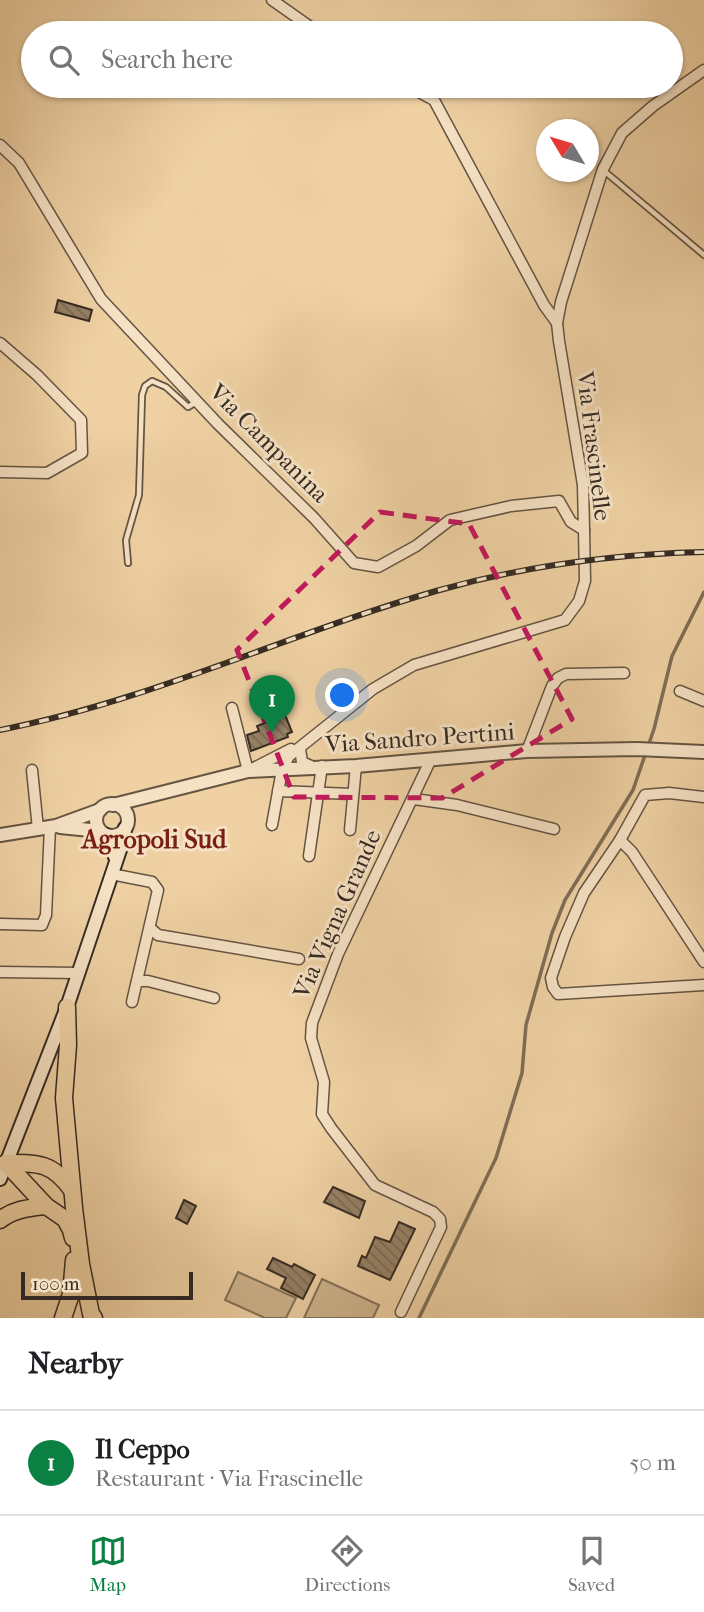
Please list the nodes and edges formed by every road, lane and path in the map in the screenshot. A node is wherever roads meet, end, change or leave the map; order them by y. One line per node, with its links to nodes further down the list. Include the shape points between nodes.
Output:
1 (272, 0): 2 (street)
2 (302, 21)
3 (704, 70): 4 (street, Via Frascinelle)
4 (683, 85)
5 (430, 98): 10 (street)
6 (664, 98): 8 (street, Via Frascinelle, via 622,133)
7 (0, 145): 12 (street, Via Campanina, via 19,163 101,299)
8 (603, 169): 9 (lane); 10 (street, Via Frascinelle)
9 (704, 256)
10 (557, 323): 14 (street, Via Frascinelle, via 583,485)
11 (0, 343): 13 (street, via 81,420 82,453 47,473)
12 (197, 401): 14 (street, Via Campanina, via 354,563 378,567 450,520 511,506 559,501 571,522); 15 (lane, via 188,407 166,387 152,382 145,386 139,495 126,540)
13 (0, 472)
14 (584, 530): 20 (street, Via Frascinelle, via 585,581 579,601 565,620 414,665 373,689)
15 (128, 563)
16 (624, 673): 21 (street, via 558,677)
17 (680, 691): 18 (street)
18 (704, 701)
19 (232, 708): 28 (street)
20 (300, 747): 24 (street, via 303,762); 26 (street, Via Frascinelle); 28 (street, Via Frascinelle)
21 (527, 751): 22 (street, Via Sandro Pertini); 23 (street, Via Sandro Pertini)
22 (704, 752)
23 (431, 759): 25 (street, Via Sandro Pertini); 34 (street, Via Vigna Grande)
24 (317, 766): 25 (street, Via Sandro Pertini); 26 (street, Via Sandro Pertini); 31 (street)
25 (356, 766): 30 (street)
26 (286, 769): 28 (street, Via Sandro Pertini); 29 (street, Via Frascinelle)
27 (32, 770): 39 (street)
28 (248, 771): 32 (street, Via Sandro Pertini)
29 (278, 791): 31 (street); 38 (street, Via Frascinelle)
30 (352, 793): 31 (street); 41 (street)
31 (319, 794): 45 (street)
32 (150, 796): 35 (street, Via Sandro Pertini); 37 (street)
33 (704, 797): 44 (street, via 645,795)
34 (414, 799): 40 (street); 64 (street, Via Vigna Grande, via 338,954 312,1023 311,1038 324,1082 323,1114 331,1128 376,1185 440,1219 441,1227)
35 (113, 804): 36 (street); 37 (street, via 125,812)
36 (100, 810): 39 (street); 42 (street, via 96,818)
37 (126, 825): 42 (street, via 119,834); 46 (street)
38 (272, 825)
39 (48, 828): 42 (street); 43 (street); 48 (street, via 43,925)
40 (554, 829)
41 (350, 830)
42 (103, 833): 46 (street)
43 (0, 835)
44 (620, 840): 51 (street); 55 (street, via 584,893 551,978 553,987 558,994)
45 (309, 856)
46 (116, 859): 47 (street)
47 (111, 874): 49 (street, via 156,886); 53 (street)
48 (0, 924)
49 (150, 928): 50 (street, via 158,935); 54 (street)
50 (299, 959)
51 (704, 962)
52 (0, 972): 53 (street)
53 (79, 973): 58 (street)
54 (137, 981): 56 (street); 57 (street)
55 (704, 985)
56 (214, 998)
57 (132, 1002)
58 (67, 1007): 59 (street); 61 (highway, via 64,1098)
59 (6, 1163): 60 (street); 61 (highway, via 42,1165 61,1174); 62 (highway)
60 (0, 1179)
61 (72, 1190): 66 (highway, via 81,1264)
62 (46, 1206): 63 (highway, via 24,1208); 65 (highway, via 65,1219 75,1251 71,1294)
63 (0, 1220)
64 (399, 1315)
65 (63, 1318)
66 (94, 1318)

